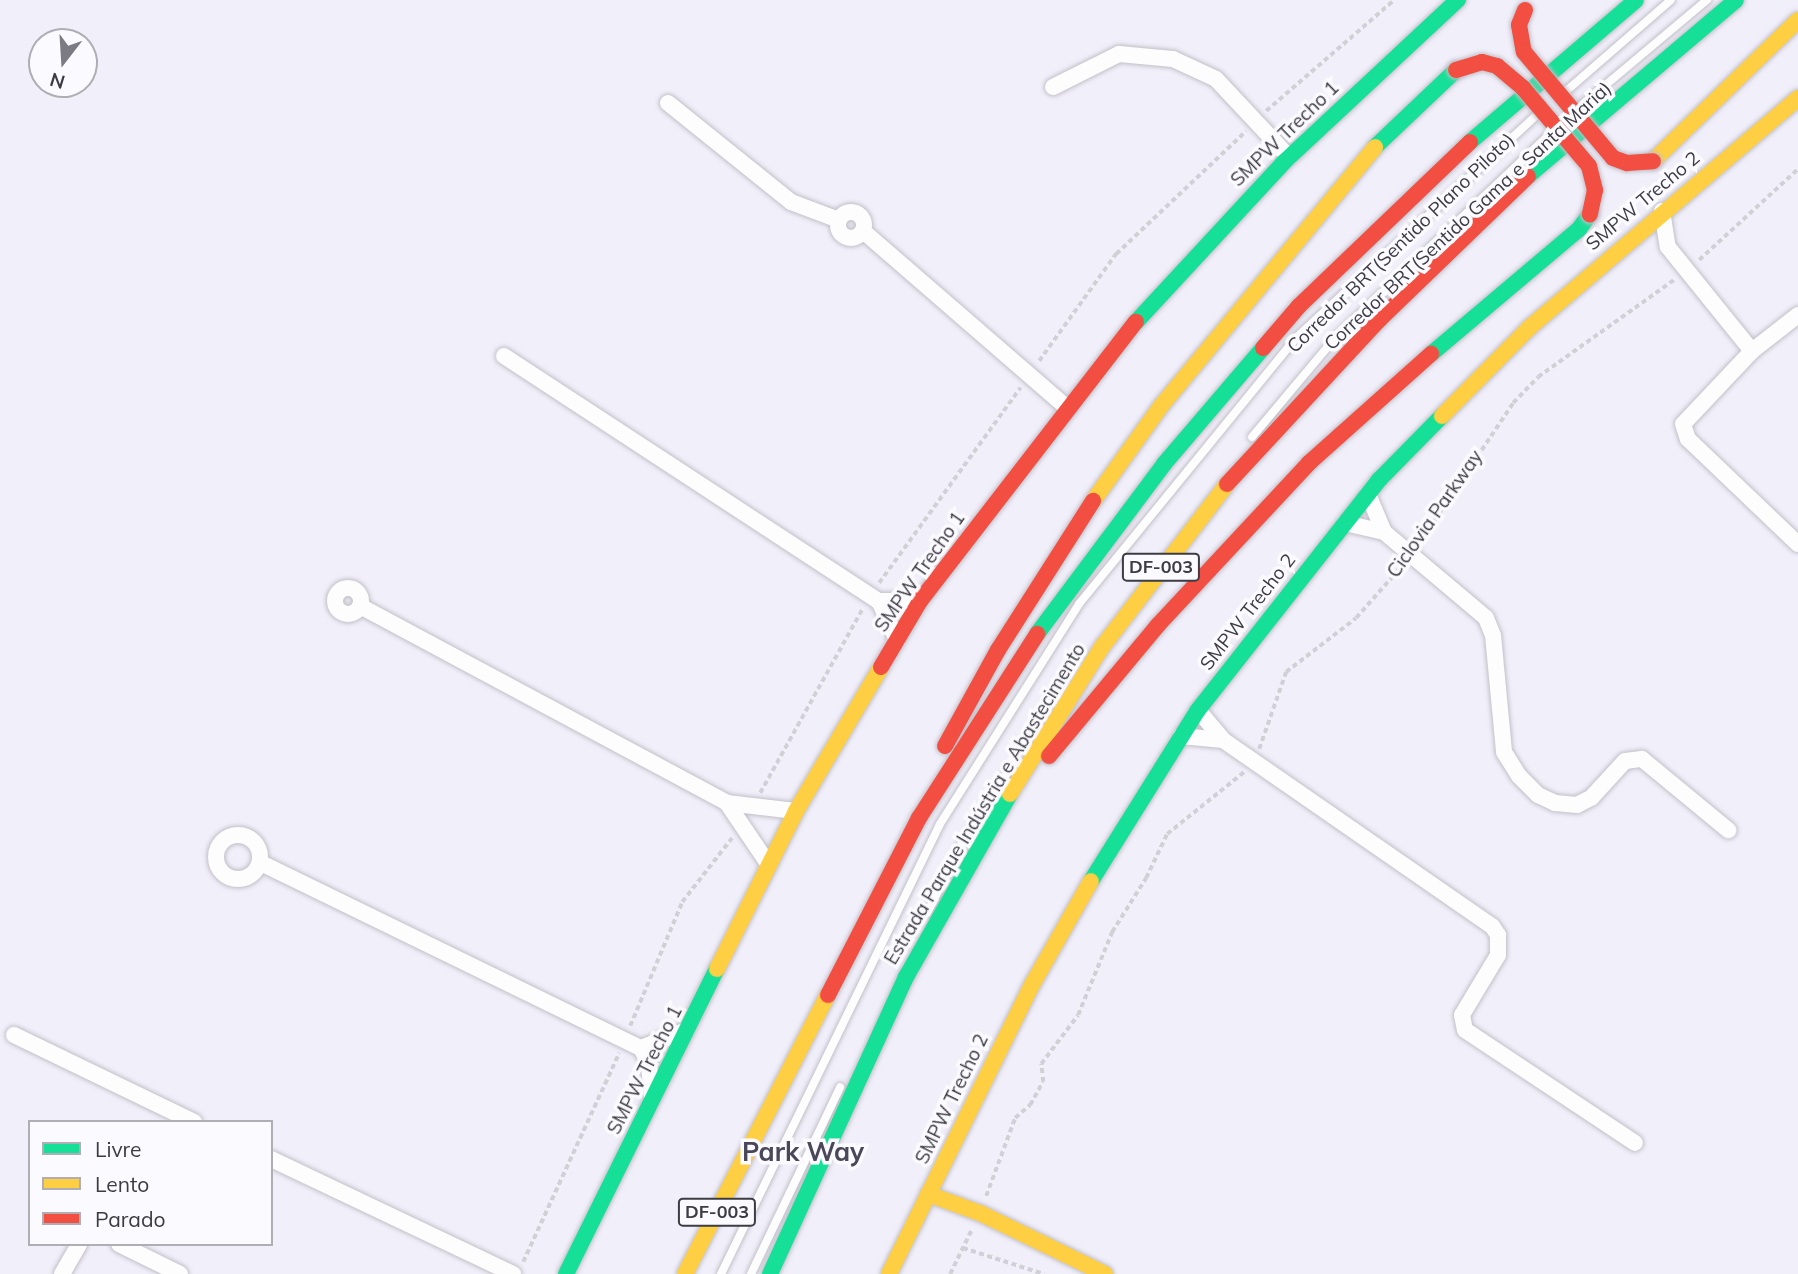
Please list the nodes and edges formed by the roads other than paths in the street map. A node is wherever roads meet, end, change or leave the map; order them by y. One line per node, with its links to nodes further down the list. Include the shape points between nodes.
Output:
1 (1458, 0): 11 (main road, SMPW Trecho 1)
2 (1636, 0): 36 (main road, Estrada Parque Indústria e Abastecimento / DF-003, via 1478,135 1298,306 1164,464 1051,613)
3 (1671, 0): 59 (lane, Corredor BRT(Sentido Plano Piloto), via 1525,125 1297,337 1079,604 940,824)
4 (1707, 0): 19 (lane, Corredor BRT(Sentido Gama e Santa Maria), via 1546,138 1336,337)
5 (1736, 0): 33 (main road, Estrada Parque Indústria e Abastecimento / DF-003, via 1530,174 1379,320 1217,494)
6 (1530, 5): 7 (main road, bridge, via 1519,25 1524,52 1613,158 1627,163 1653,161)
7 (1798, 20)
8 (1054, 87): 11 (street, via 1119,54 1173,59 1216,79)
9 (1798, 98): 12 (main road, SMPW Trecho 2)
10 (668, 103): 18 (street, via 791,202 839,220 839,230 846,237 856,238 863,232)
11 (1289, 157): 18 (main road, SMPW Trecho 1, via 1163,289)
12 (1662, 211): 13 (main road, SMPW Trecho 2); 14 (street)
13 (1635, 233): 14 (street); 20 (main road, SMPW Trecho 2, via 1529,328)
14 (1668, 247): 16 (street)
15 (1798, 316): 16 (street)
16 (1752, 351): 24 (street, via 1686,417 1684,432)
17 (504, 356): 25 (street)
18 (1066, 407): 26 (main road, SMPW Trecho 1)
19 (1241, 449)
20 (1368, 494): 22 (main road, SMPW Trecho 2); 23 (street)
21 (1184, 522): 29 (lane)
22 (1345, 523): 23 (street); 30 (main road, SMPW Trecho 2)
23 (1384, 532): 37 (street, via 1490,626 1504,752 1538,795 1555,803 1577,805 1591,798 1625,761 1642,759)
24 (1798, 544)
25 (879, 601): 26 (street); 28 (street)
26 (920, 601): 28 (main road, SMPW Trecho 1)
27 (360, 606): 34 (street)
28 (897, 640): 35 (main road, SMPW Trecho 1)
29 (1053, 704)
30 (1198, 710): 31 (main road, SMPW Trecho 2); 32 (street)
31 (1181, 736): 32 (street); 51 (main road, SMPW Trecho 2, via 1033,983)
32 (1223, 740): 49 (street, via 1492,926 1498,935 1498,956 1462,1015 1465,1030)
33 (1018, 768): 36 (main road, bridge, via 1051,755 1158,625 1309,463 1579,229 1590,214 1595,190 1588,166 1522,88 1497,66 1482,62 1456,70 1369,152 1281,255 1098,493 965,705 937,763); 40 (lane, via 963,842); 61 (main road, Estrada Parque Indústria e Abastecimento / DF-003, via 906,977)
34 (727, 803): 35 (street); 39 (street)
35 (796, 811): 39 (main road, SMPW Trecho 1)
36 (919, 818): 58 (main road, Estrada Parque Indústria e Abastecimento / DF-003)
37 (1728, 830)
38 (261, 863): 45 (street)
39 (769, 864): 43 (main road, SMPW Trecho 1)
40 (919, 928)
41 (913, 940): 42 (lane)
42 (876, 1014)
43 (688, 1030): 45 (street); 47 (main road, SMPW Trecho 1)
44 (14, 1035): 48 (street)
45 (641, 1048): 47 (street, via 649,1064)
46 (846, 1076): 60 (lane)
47 (652, 1101): 54 (main road, SMPW Trecho 1)
48 (190, 1120)
49 (1635, 1143)
50 (273, 1160): 57 (street)
51 (928, 1194): 62 (main road, SMPW Trecho 2); 63 (main road, via 980,1213)
52 (78, 1246): 55 (street)
53 (123, 1246): 56 (street)
54 (563, 1273)
55 (62, 1274)
56 (180, 1274)
57 (513, 1274)
58 (685, 1274)
59 (721, 1274)
60 (751, 1274)
61 (770, 1274)
62 (889, 1274)
63 (1105, 1274)

